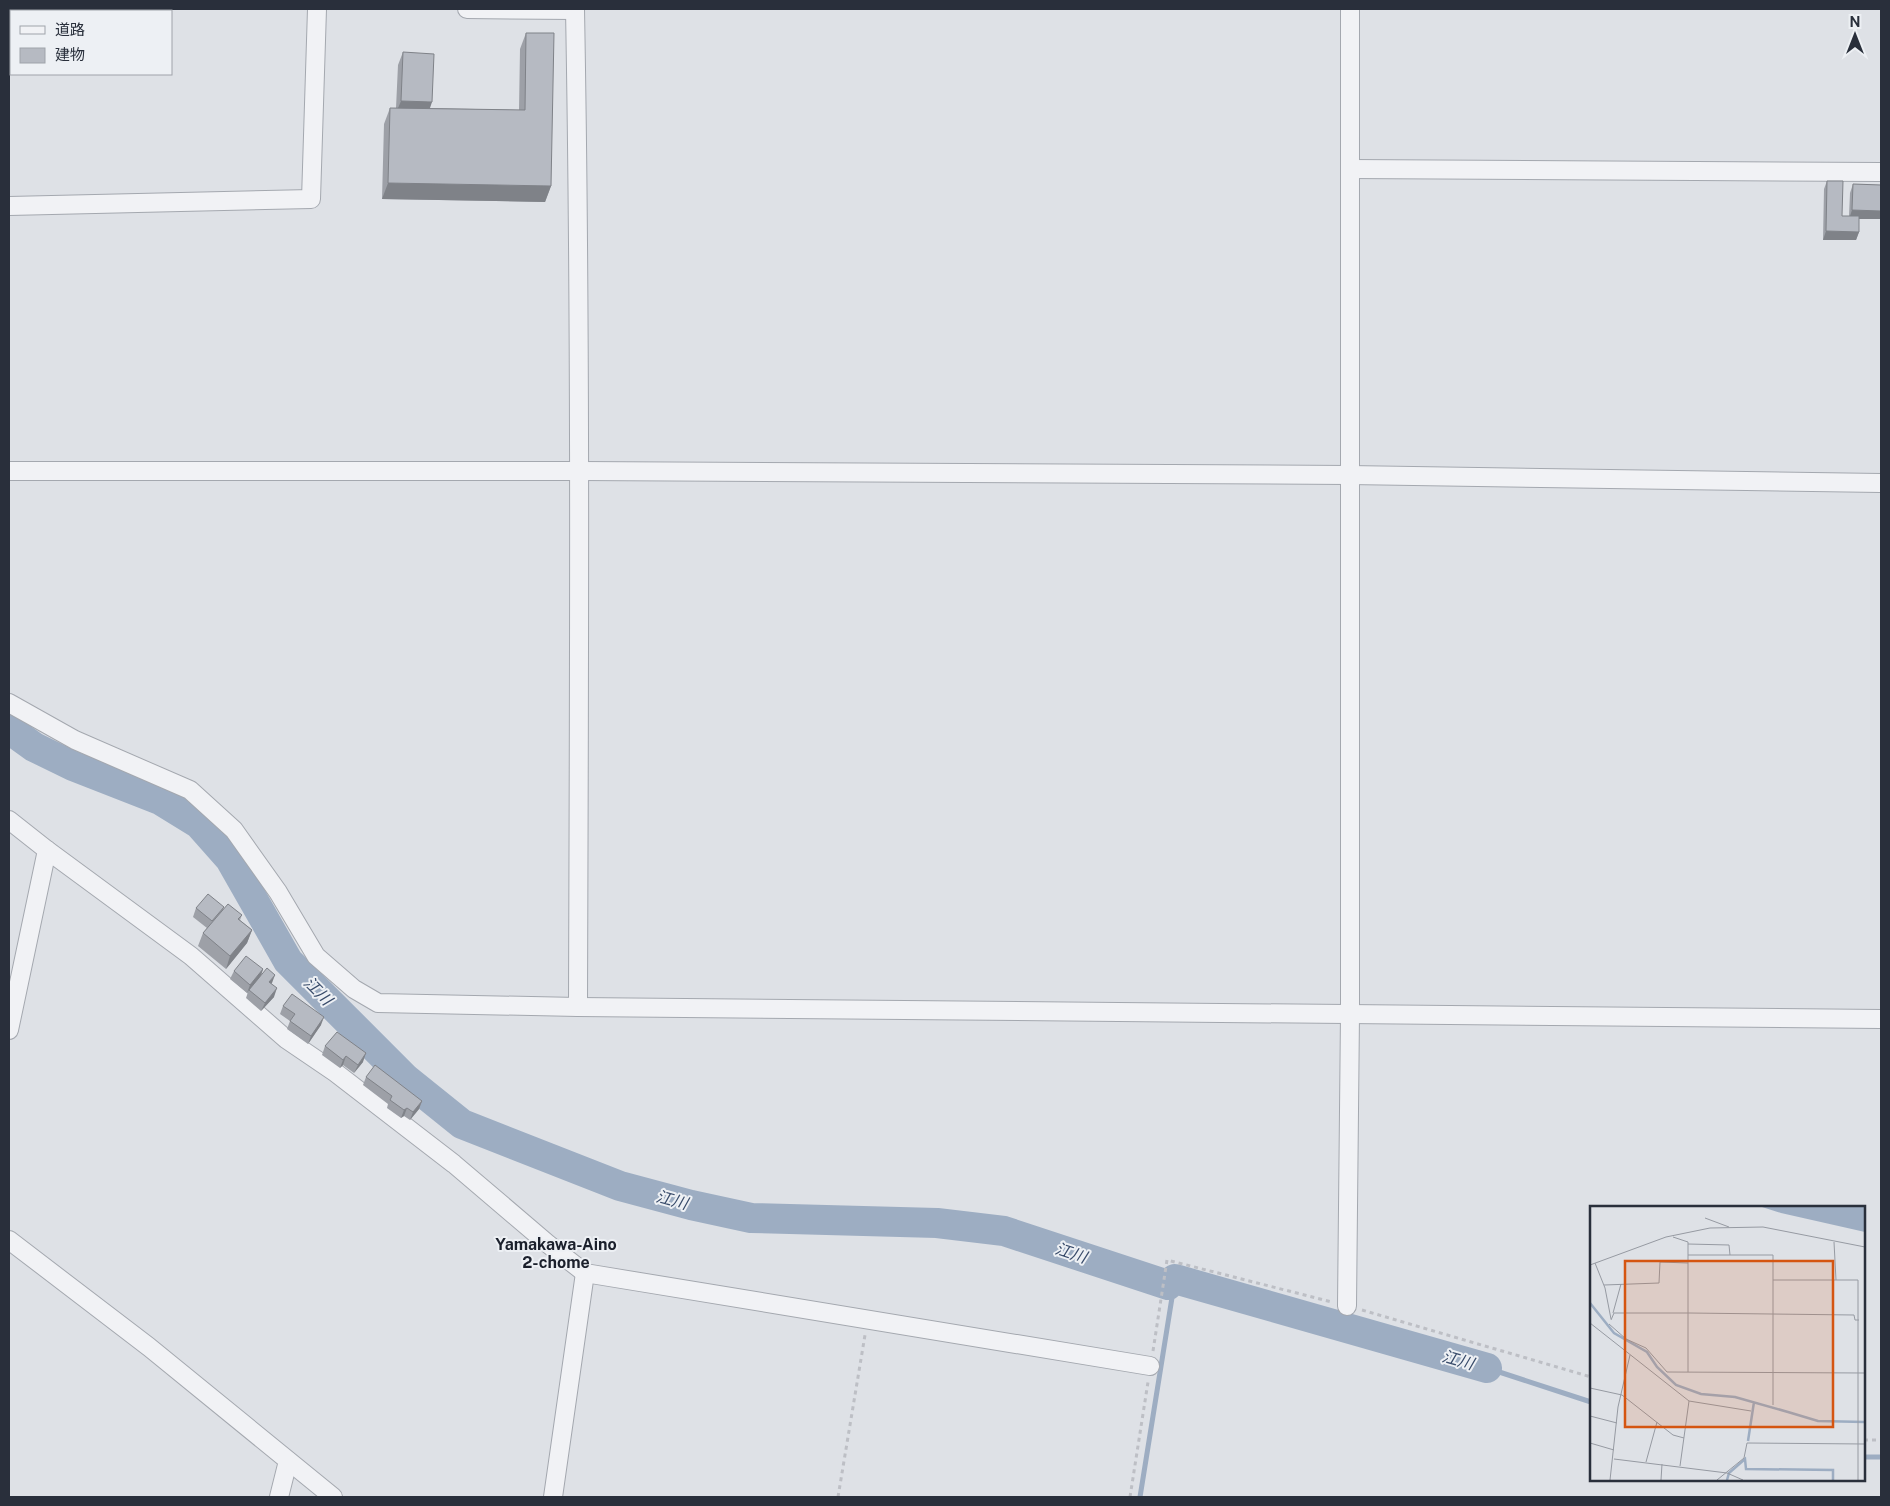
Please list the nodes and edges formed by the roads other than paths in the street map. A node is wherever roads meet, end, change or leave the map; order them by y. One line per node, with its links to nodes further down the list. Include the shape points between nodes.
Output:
1 (317, 9): 7 (street, via 311,200)
2 (467, 9): 4 (street)
3 (1350, 9): 5 (street)
4 (575, 10): 9 (street)
5 (1350, 169): 6 (street); 10 (street)
6 (1881, 172)
7 (9, 206)
8 (9, 471): 9 (street)
9 (580, 471): 10 (street); 15 (street)
10 (1349, 475): 11 (street); 16 (street)
11 (1881, 483)
12 (9, 703): 15 (street, via 75,740 190,790 234,830 278,892 316,956 354,989 378,1003)
13 (9, 820): 14 (street)
14 (47, 850): 18 (street); 20 (street, via 191,956 286,1039 336,1073 454,1164)
15 (578, 1007): 16 (street)
16 (1350, 1014): 17 (street); 21 (street)
17 (1881, 1019)
18 (9, 1030)
19 (9, 1240): 23 (street, via 149,1347)
20 (585, 1273): 22 (street); 26 (street)
21 (1346, 1306)
22 (1150, 1366)
23 (288, 1461): 24 (street); 25 (street)
24 (279, 1497)
25 (333, 1497)
26 (553, 1497)

